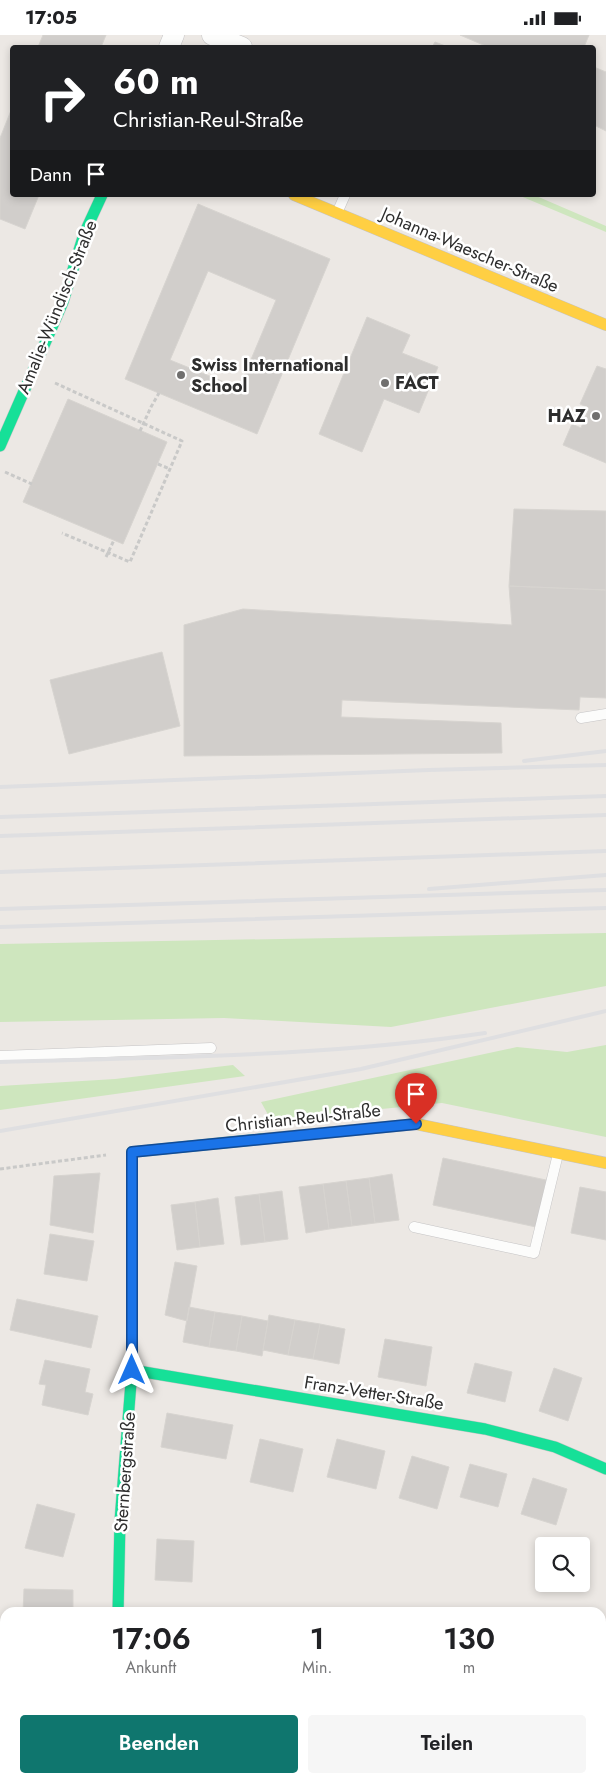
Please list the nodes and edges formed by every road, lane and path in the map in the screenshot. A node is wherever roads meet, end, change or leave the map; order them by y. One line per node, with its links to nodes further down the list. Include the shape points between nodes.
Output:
1 (212, 35): 2 (street)
2 (237, 45)
3 (101, 197): 8 (street, Amalie-Wündisch-Straße, via 84,234 63,302)
4 (299, 197): 6 (street, Johanna-Waescher-Straße)
5 (344, 197): 6 (lane)
6 (337, 213): 7 (street, Johanna-Waescher-Straße)
7 (606, 325)
8 (32, 373): 10 (path); 12 (street, Amalie-Wündisch-Straße)
9 (159, 393): 10 (path)
10 (144, 423): 11 (path); 14 (path, via 182,441)
11 (140, 431)
12 (0, 446)
13 (158, 464): 14 (path)
14 (170, 469): 19 (path, via 130,562)
15 (14, 476): 16 (path)
16 (32, 484)
17 (62, 533): 19 (path)
18 (114, 540): 19 (path)
19 (107, 555)
20 (606, 714): 21 (lane)
21 (581, 718)
22 (210, 1048): 23 (lane)
23 (0, 1056)
24 (132, 1152): 25 (street, Christian-Reul-Straße, via 416,1124); 27 (path); 29 (street, Sternbergstraße)
25 (558, 1153): 26 (street, Christian-Reul-Straße); 28 (lane, via 534,1253)
26 (606, 1163)
27 (0, 1169)
28 (414, 1227)
29 (132, 1370): 30 (street, Franz-Vetter-Straße, via 485,1429 555,1447); 31 (street, Sternbergstraße, via 120,1521)
30 (606, 1469)
31 (118, 1607)

